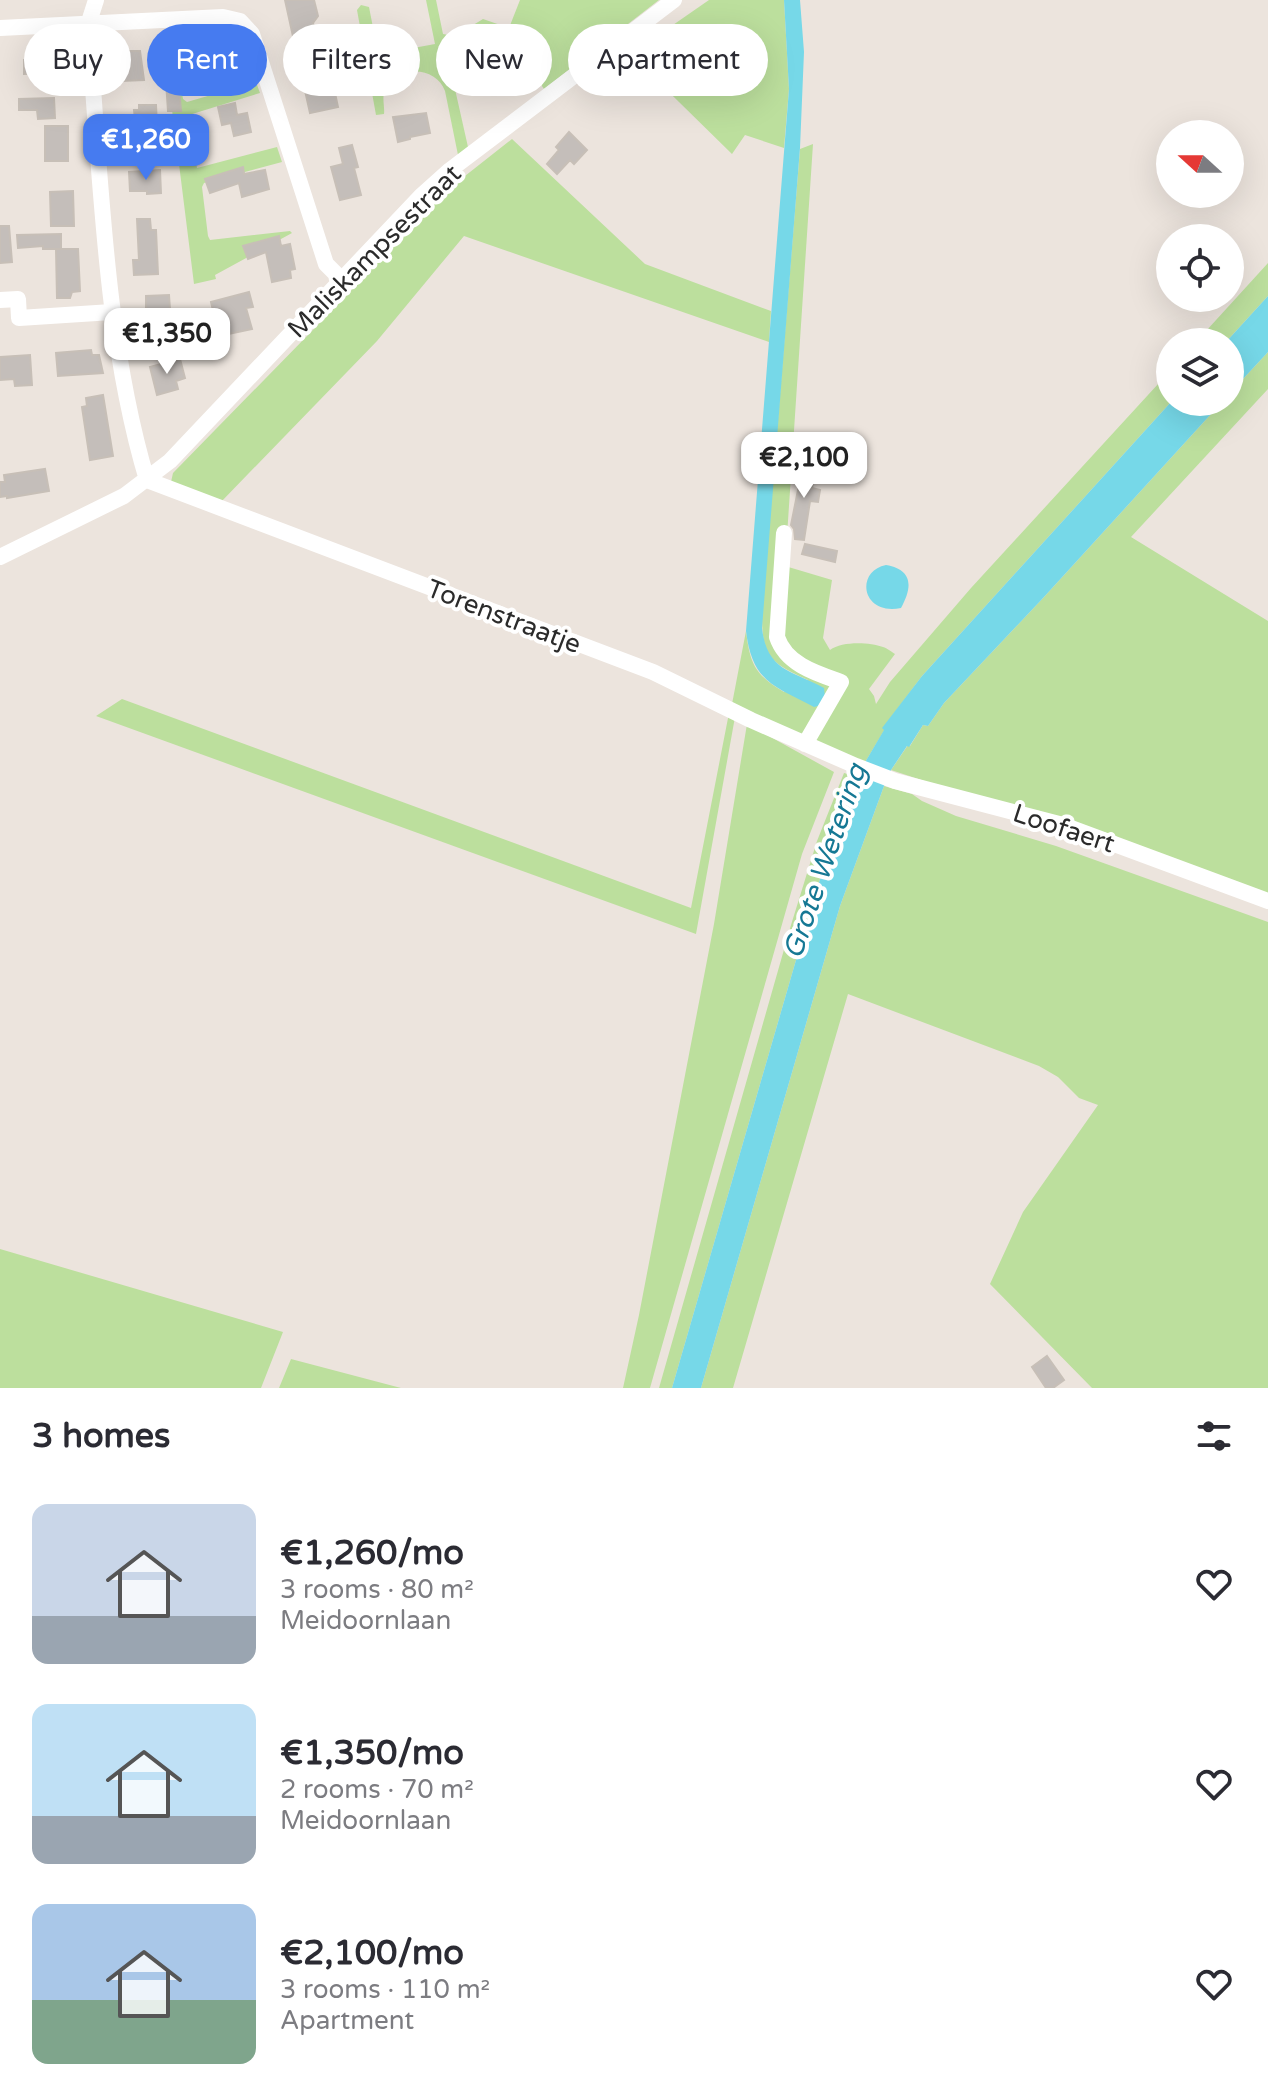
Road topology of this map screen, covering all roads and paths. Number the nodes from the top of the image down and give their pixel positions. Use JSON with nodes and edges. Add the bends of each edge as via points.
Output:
{"nodes":[{"id":1,"x":96,"y":0,"type":"edge"},
{"id":2,"x":674,"y":0,"type":"edge"},
{"id":3,"x":88,"y":24,"type":"edge"},
{"id":4,"x":105,"y":24,"type":"edge"},
{"id":5,"x":24,"y":27,"type":"edge"},
{"id":6,"x":0,"y":28,"type":"edge"},
{"id":7,"x":94,"y":96,"type":"edge"},
{"id":8,"x":343,"y":281,"type":"junction"},
{"id":9,"x":0,"y":300,"type":"edge"},
{"id":10,"x":112,"y":312,"type":"junction"},
{"id":11,"x":147,"y":480,"type":"junction"},
{"id":12,"x":784,"y":533,"type":"dead end"},
{"id":13,"x":0,"y":557,"type":"edge"},
{"id":14,"x":805,"y":744,"type":"junction"},
{"id":15,"x":856,"y":766,"type":"joint"},
{"id":16,"x":1268,"y":901,"type":"edge"}],
"edges":[{"from":1,"to":3,"type":"street"},
{"from":2,"to":8,"type":"street","name":"Maliskampsestraat","via":[[450,170]]},
{"from":4,"to":8,"type":"street","via":[[223,17],[240,21],[252,34],[326,264]]},
{"from":5,"to":6,"type":"street"},
{"from":7,"to":10,"type":"street"},
{"from":8,"to":11,"type":"street","name":"Maliskampsestraat"},
{"from":9,"to":10,"type":"street","via":[[18,291],[19,318]]},
{"from":10,"to":11,"type":"street"},
{"from":11,"to":13,"type":"street","name":"Maliskampsestraat"},
{"from":11,"to":14,"type":"street","name":"Torenstraatje","via":[[653,672]]},
{"from":12,"to":14,"type":"street","via":[[780,648],[789,659],[841,682]]},
{"from":14,"to":15,"type":"street","name":"Torenstraatje"},
{"from":15,"to":16,"type":"street","name":"Loofaert","via":[[1063,825]]}]}
